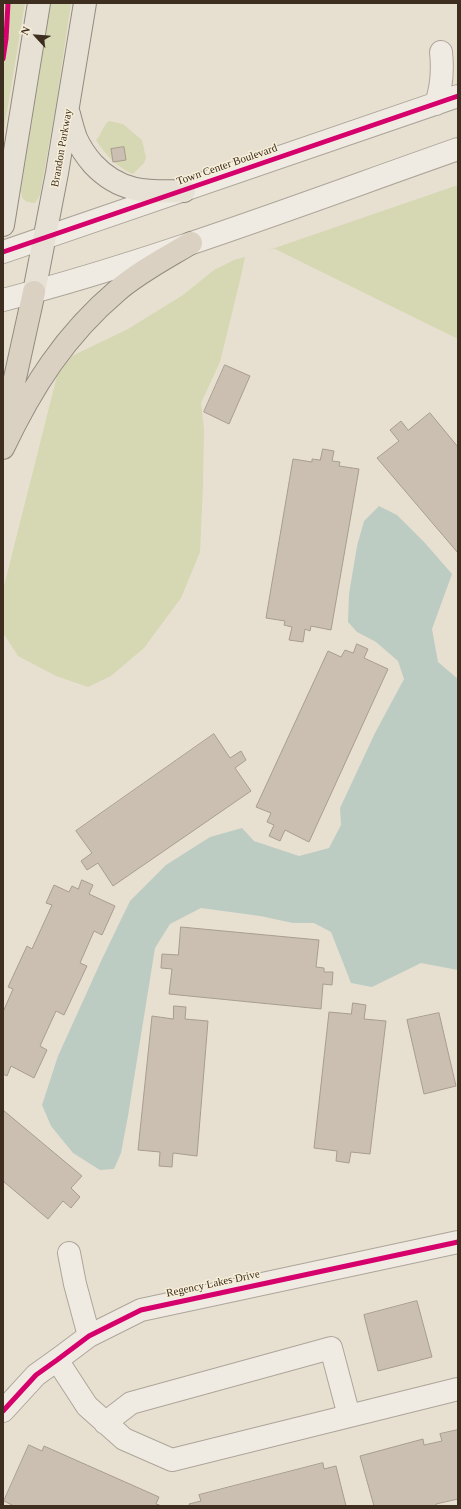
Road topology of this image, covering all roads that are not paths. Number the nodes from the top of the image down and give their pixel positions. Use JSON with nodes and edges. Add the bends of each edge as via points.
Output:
{"nodes":[{"id":1,"x":39,"y":3,"type":"edge"},
{"id":2,"x":84,"y":3,"type":"edge"},
{"id":3,"x":458,"y":76,"type":"edge"},
{"id":4,"x":458,"y":96,"type":"edge"},
{"id":5,"x":436,"y":104,"type":"junction"},
{"id":6,"x":68,"y":111,"type":"junction"},
{"id":7,"x":458,"y":149,"type":"edge"},
{"id":8,"x":184,"y":191,"type":"junction"},
{"id":9,"x":3,"y":225,"type":"edge"},
{"id":10,"x":45,"y":238,"type":"junction"},
{"id":11,"x":191,"y":243,"type":"junction"},
{"id":12,"x":3,"y":252,"type":"edge"},
{"id":13,"x":34,"y":292,"type":"junction"},
{"id":14,"x":3,"y":300,"type":"edge"},
{"id":15,"x":3,"y":431,"type":"edge"},
{"id":16,"x":3,"y":448,"type":"edge"},
{"id":17,"x":458,"y":1242,"type":"edge"},
{"id":18,"x":69,"y":1253,"type":"dead end"},
{"id":19,"x":89,"y":1336,"type":"junction"},
{"id":20,"x":56,"y":1360,"type":"junction"},
{"id":21,"x":458,"y":1389,"type":"edge"},
{"id":22,"x":3,"y":1411,"type":"edge"},
{"id":23,"x":349,"y":1416,"type":"junction"},
{"id":24,"x":105,"y":1423,"type":"junction"}],
"edges":[{"from":1,"to":9,"type":"main road"},
{"from":2,"to":6,"type":"main road","name":"Brandon Parkway"},
{"from":3,"to":5,"type":"street","via":[[441,52],[443,72]]},
{"from":4,"to":5,"type":"street","name":"Town Center Boulevard"},
{"from":5,"to":8,"type":"street","name":"Town Center Boulevard"},
{"from":6,"to":8,"type":"main road","via":[[76,138],[86,155],[114,182],[133,189],[155,192]]},
{"from":6,"to":10,"type":"main road","name":"Brandon Parkway"},
{"from":7,"to":11,"type":"street"},
{"from":8,"to":10,"type":"street","name":"Town Center Boulevard"},
{"from":10,"to":12,"type":"street","name":"Town Center Boulevard"},
{"from":10,"to":13,"type":"main road","name":"Brandon Parkway"},
{"from":11,"to":13,"type":"street"},
{"from":11,"to":16,"type":"highway","via":[[117,290],[76,331],[43,374]]},
{"from":13,"to":14,"type":"street"},
{"from":13,"to":15,"type":"highway"},
{"from":17,"to":19,"type":"street","name":"Regency Lakes Drive","via":[[140,1310]]},
{"from":18,"to":19,"type":"street"},
{"from":19,"to":20,"type":"street","name":"Regency Lakes Drive"},
{"from":20,"to":22,"type":"street","name":"Regency Lakes Drive","via":[[36,1375]]},
{"from":20,"to":24,"type":"street","via":[[86,1406]]},
{"from":21,"to":23,"type":"street"},
{"from":23,"to":24,"type":"street","via":[[172,1460],[124,1440]]},
{"from":23,"to":24,"type":"street","via":[[331,1348],[131,1404]]}]}
